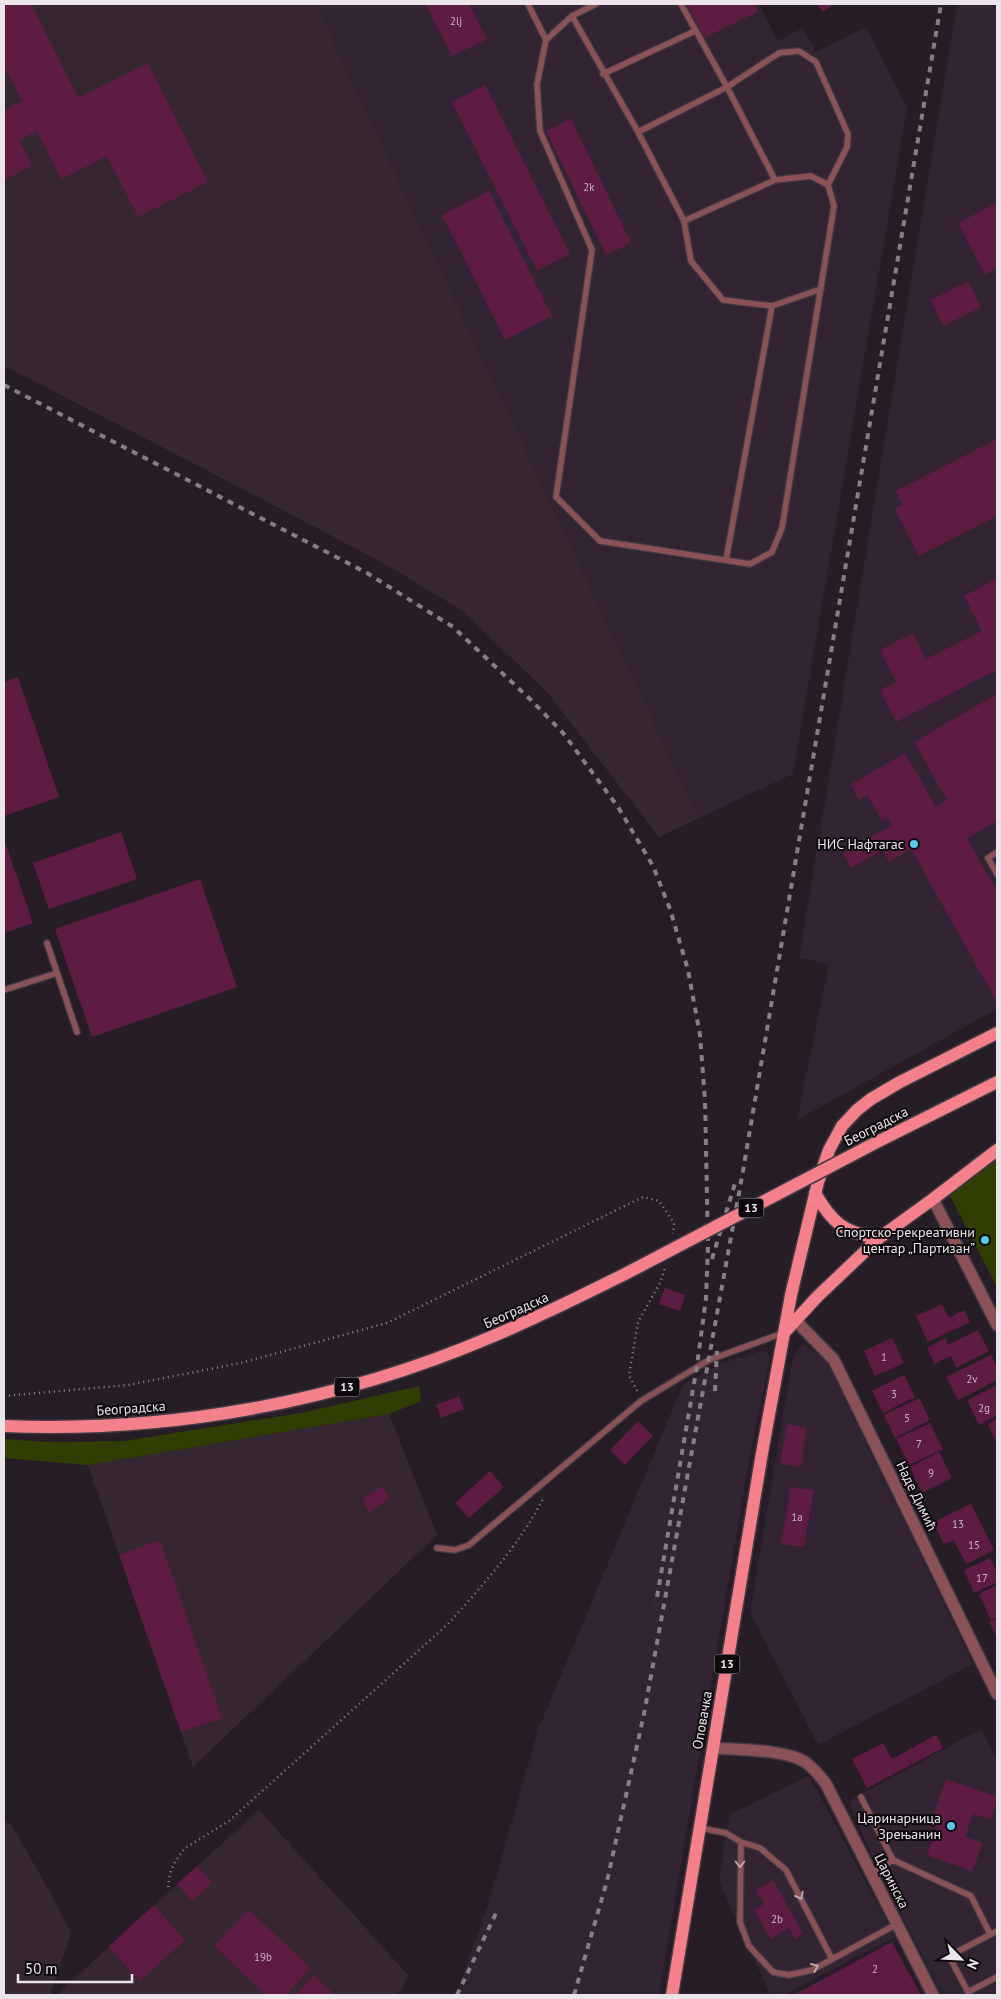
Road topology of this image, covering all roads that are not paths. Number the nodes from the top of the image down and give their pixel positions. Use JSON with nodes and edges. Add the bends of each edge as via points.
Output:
{"nodes":[{"id":1,"x":528,"y":4,"type":"edge"},
{"id":2,"x":596,"y":4,"type":"edge"},
{"id":3,"x":681,"y":4,"type":"edge"},
{"id":4,"x":572,"y":16,"type":"junction"},
{"id":5,"x":696,"y":31,"type":"junction"},
{"id":6,"x":546,"y":40,"type":"junction"},
{"id":7,"x":603,"y":74,"type":"junction"},
{"id":8,"x":727,"y":87,"type":"junction"},
{"id":9,"x":638,"y":132,"type":"junction"},
{"id":10,"x":775,"y":180,"type":"junction"},
{"id":11,"x":828,"y":185,"type":"junction"},
{"id":12,"x":684,"y":221,"type":"junction"},
{"id":13,"x":821,"y":289,"type":"junction"},
{"id":14,"x":772,"y":306,"type":"junction"},
{"id":15,"x":726,"y":560,"type":"junction"},
{"id":16,"x":997,"y":852,"type":"edge"},
{"id":17,"x":997,"y":874,"type":"edge"},
{"id":18,"x":47,"y":943,"type":"dead end"},
{"id":19,"x":57,"y":973,"type":"junction"},
{"id":20,"x":4,"y":990,"type":"edge"},
{"id":21,"x":77,"y":1032,"type":"dead end"},
{"id":22,"x":997,"y":1033,"type":"edge"},
{"id":23,"x":997,"y":1082,"type":"edge"},
{"id":24,"x":997,"y":1150,"type":"edge"},
{"id":25,"x":815,"y":1193,"type":"junction"},
{"id":26,"x":933,"y":1199,"type":"junction"},
{"id":27,"x":878,"y":1238,"type":"junction"},
{"id":28,"x":796,"y":1320,"type":"junction"},
{"id":29,"x":997,"y":1324,"type":"edge"},
{"id":30,"x":784,"y":1333,"type":"junction"},
{"id":31,"x":4,"y":1426,"type":"edge"},
{"id":32,"x":437,"y":1548,"type":"dead end"},
{"id":33,"x":997,"y":1694,"type":"edge"},
{"id":34,"x":713,"y":1748,"type":"junction"},
{"id":35,"x":861,"y":1797,"type":"dead end"},
{"id":36,"x":700,"y":1828,"type":"junction"},
{"id":37,"x":740,"y":1842,"type":"junction"},
{"id":38,"x":893,"y":1860,"type":"junction"},
{"id":39,"x":871,"y":1872,"type":"junction"},
{"id":40,"x":897,"y":1924,"type":"junction"},
{"id":41,"x":997,"y":1931,"type":"edge"},
{"id":42,"x":990,"y":1934,"type":"junction"},
{"id":43,"x":832,"y":1959,"type":"junction"},
{"id":44,"x":997,"y":1977,"type":"edge"},
{"id":45,"x":672,"y":1995,"type":"edge"},
{"id":46,"x":934,"y":1995,"type":"edge"}],
"edges":[{"from":1,"to":6,"type":"lane"},
{"from":2,"to":4,"type":"lane"},
{"from":3,"to":5,"type":"lane"},
{"from":4,"to":6,"type":"lane"},
{"from":4,"to":7,"type":"lane"},
{"from":5,"to":7,"type":"lane"},
{"from":5,"to":8,"type":"lane"},
{"from":6,"to":15,"type":"lane","via":[[536,84],[540,131],[592,250],[556,497],[600,542]]},
{"from":7,"to":9,"type":"lane"},
{"from":8,"to":9,"type":"lane"},
{"from":8,"to":10,"type":"lane"},
{"from":8,"to":11,"type":"lane","via":[[779,53],[799,51],[816,62],[848,134],[847,147]]},
{"from":9,"to":12,"type":"lane"},
{"from":10,"to":11,"type":"lane","via":[[812,176]]},
{"from":10,"to":12,"type":"lane"},
{"from":11,"to":13,"type":"lane","via":[[834,206]]},
{"from":12,"to":14,"type":"lane","via":[[691,261],[723,300]]},
{"from":13,"to":14,"type":"lane"},
{"from":13,"to":15,"type":"lane","via":[[782,528],[772,552],[750,564]]},
{"from":14,"to":15,"type":"lane"},
{"from":16,"to":17,"type":"lane","via":[[988,858]]},
{"from":18,"to":19,"type":"lane"},
{"from":19,"to":20,"type":"lane"},
{"from":19,"to":21,"type":"lane"},
{"from":22,"to":25,"type":"main road","number":"13","via":[[900,1082],[857,1110],[842,1126],[829,1150]]},
{"from":23,"to":31,"type":"main road","name":"Београдска","number":"13","bridge":true,"via":[[625,1274],[490,1338],[408,1368],[326,1392],[246,1410],[162,1421],[76,1427]]},
{"from":24,"to":26,"type":"main road"},
{"from":25,"to":27,"type":"main road","via":[[836,1223],[860,1236]]},
{"from":25,"to":30,"type":"main road","number":"13"},
{"from":26,"to":27,"type":"main road"},
{"from":26,"to":29,"type":"street"},
{"from":27,"to":28,"type":"main road"},
{"from":28,"to":30,"type":"main road"},
{"from":28,"to":33,"type":"street","name":"Наде Димић","via":[[834,1360]]},
{"from":30,"to":32,"type":"lane","via":[[709,1360],[641,1401],[469,1545],[455,1550]]},
{"from":30,"to":34,"type":"main road","name":"Оповачка","number":"13"},
{"from":34,"to":36,"type":"main road","name":"Оповачка","number":"13"},
{"from":34,"to":39,"type":"street","name":"Царинска","via":[[778,1753],[804,1761],[818,1772],[826,1784]]},
{"from":35,"to":38,"type":"lane"},
{"from":36,"to":37,"type":"lane","via":[[726,1833]]},
{"from":36,"to":45,"type":"main road","name":"Оповачка","number":"13"},
{"from":37,"to":43,"type":"lane","one_way":true,"via":[[760,1848],[786,1870]]},
{"from":37,"to":43,"type":"lane","one_way":true,"via":[[740,1922],[749,1946],[773,1972],[788,1975],[812,1970]]},
{"from":38,"to":39,"type":"lane"},
{"from":38,"to":42,"type":"lane","via":[[971,1896]]},
{"from":39,"to":40,"type":"street","name":"Царинска"},
{"from":40,"to":43,"type":"lane"},
{"from":40,"to":46,"type":"street","name":"Царинска"},
{"from":41,"to":42,"type":"lane"},
{"from":42,"to":44,"type":"lane","via":[[949,1956],[968,1992]]}]}
